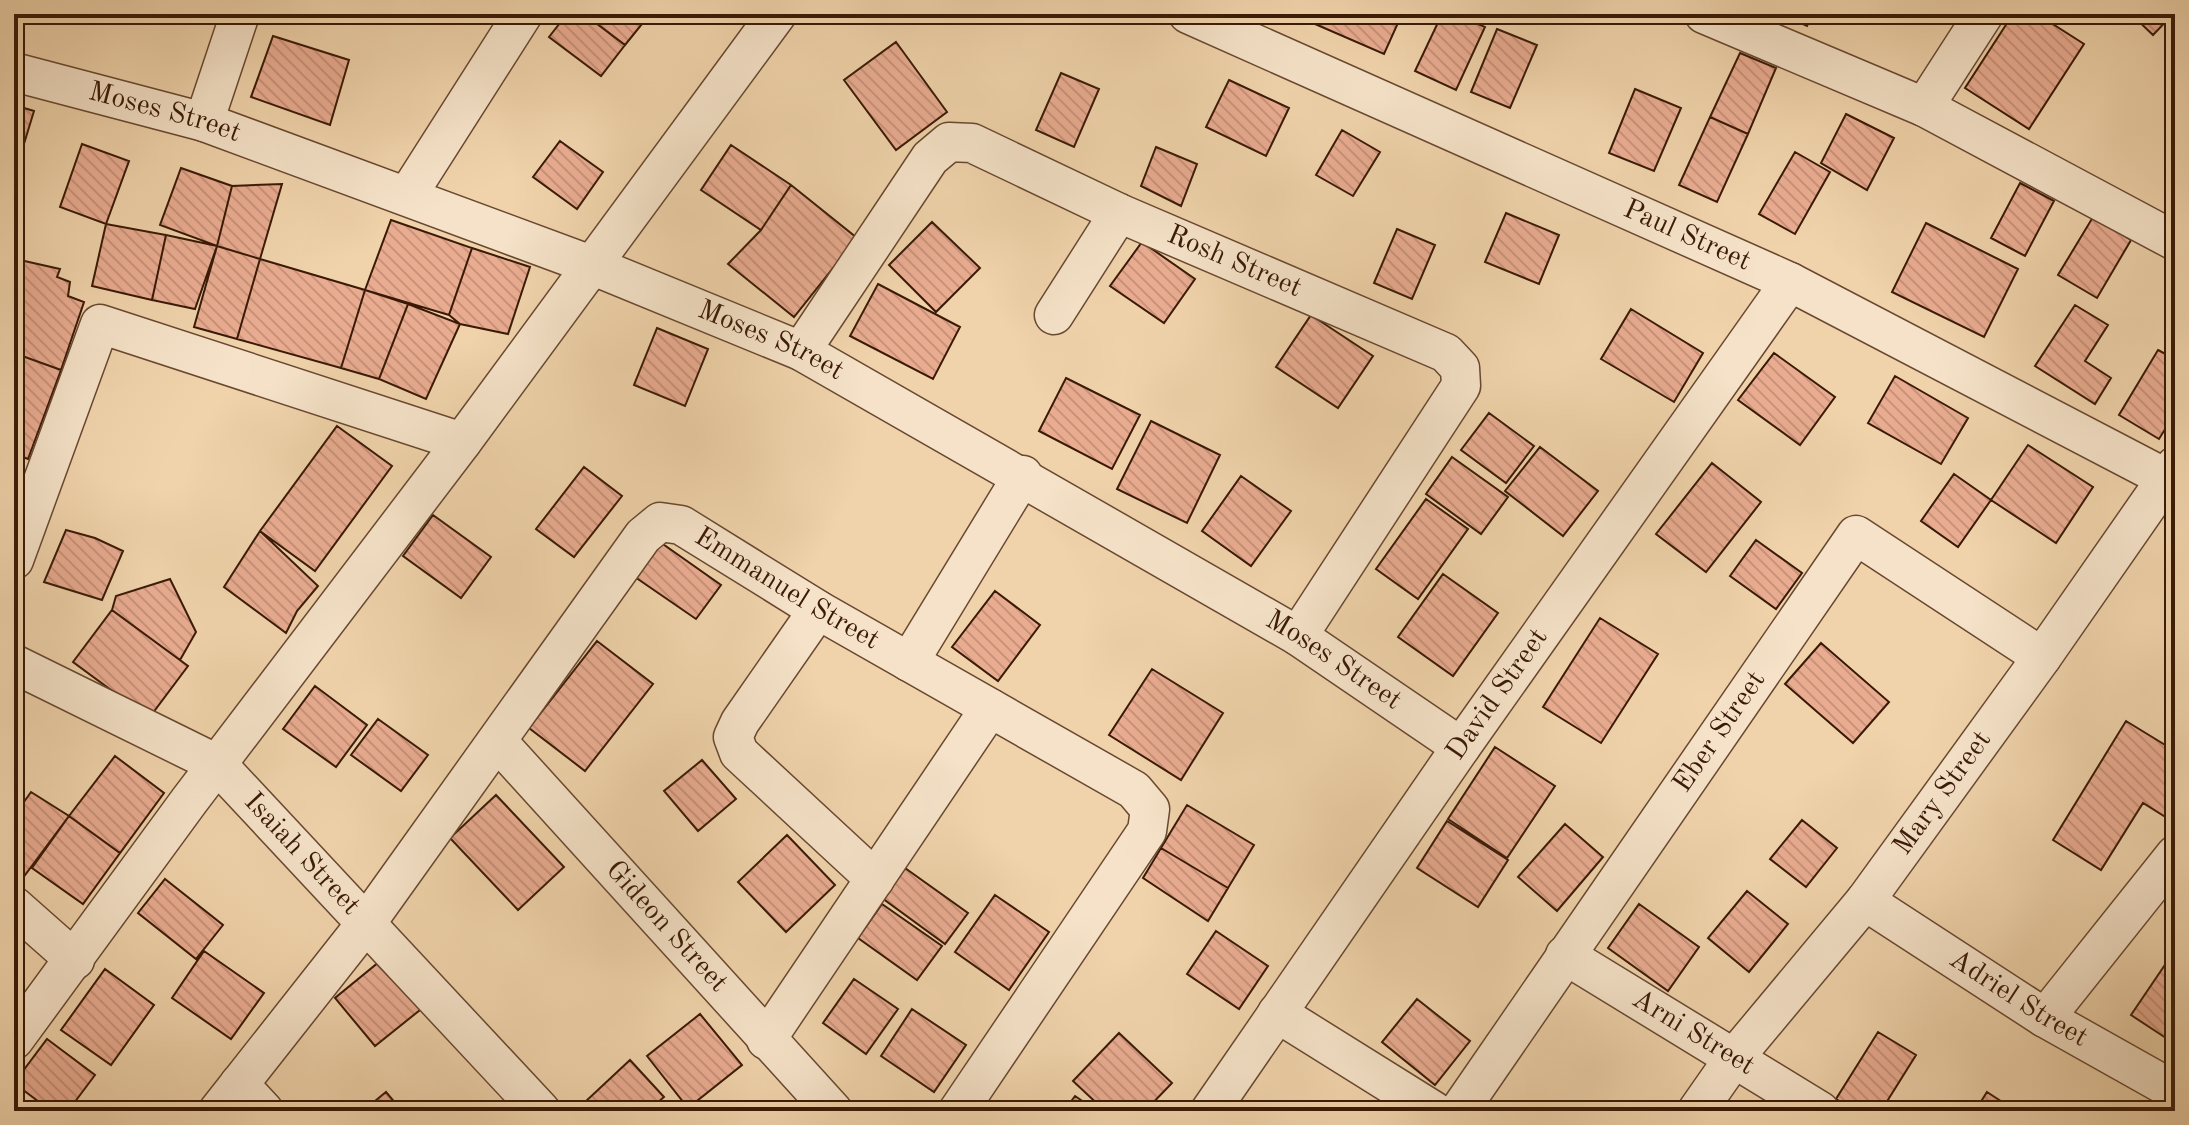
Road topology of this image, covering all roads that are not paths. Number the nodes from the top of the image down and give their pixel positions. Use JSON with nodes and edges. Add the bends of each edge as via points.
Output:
{"nodes":[{"id":1,"x":240,"y":14,"type":"edge"},
{"id":2,"x":777,"y":14,"type":"edge"},
{"id":3,"x":1188,"y":14,"type":"edge"},
{"id":4,"x":1704,"y":14,"type":"edge"},
{"id":5,"x":1984,"y":14,"type":"edge"},
{"id":6,"x":515,"y":16,"type":"edge"},
{"id":7,"x":14,"y":72,"type":"edge"},
{"id":8,"x":1924,"y":107,"type":"junction"},
{"id":9,"x":204,"y":122,"type":"junction"},
{"id":10,"x":407,"y":196,"type":"junction"},
{"id":11,"x":1119,"y":213,"type":"junction"},
{"id":12,"x":2175,"y":241,"type":"edge"},
{"id":13,"x":591,"y":265,"type":"junction"},
{"id":14,"x":1790,"y":282,"type":"junction"},
{"id":15,"x":1054,"y":315,"type":"dead end"},
{"id":16,"x":801,"y":351,"type":"junction"},
{"id":17,"x":462,"y":442,"type":"junction"},
{"id":18,"x":1023,"y":475,"type":"junction"},
{"id":19,"x":2172,"y":476,"type":"edge"},
{"id":20,"x":14,"y":560,"type":"edge"},
{"id":21,"x":818,"y":610,"type":"junction"},
{"id":22,"x":1298,"y":636,"type":"junction"},
{"id":23,"x":2042,"y":657,"type":"junction"},
{"id":24,"x":909,"y":662,"type":"junction"},
{"id":25,"x":14,"y":664,"type":"edge"},
{"id":26,"x":990,"y":708,"type":"junction"},
{"id":27,"x":498,"y":742,"type":"junction"},
{"id":28,"x":1461,"y":747,"type":"junction"},
{"id":29,"x":217,"y":764,"type":"junction"},
{"id":30,"x":2175,"y":855,"type":"edge"},
{"id":31,"x":875,"y":879,"type":"junction"},
{"id":32,"x":1865,"y":901,"type":"junction"},
{"id":33,"x":14,"y":906,"type":"edge"},
{"id":34,"x":367,"y":922,"type":"junction"},
{"id":35,"x":1565,"y":955,"type":"junction"},
{"id":36,"x":75,"y":960,"type":"junction"},
{"id":37,"x":1277,"y":1013,"type":"junction"},
{"id":38,"x":2045,"y":1018,"type":"junction"},
{"id":39,"x":14,"y":1040,"type":"edge"},
{"id":40,"x":766,"y":1040,"type":"junction"},
{"id":41,"x":1734,"y":1058,"type":"junction"},
{"id":42,"x":2175,"y":1091,"type":"edge"},
{"id":43,"x":240,"y":1102,"type":"edge"},
{"id":44,"x":541,"y":1111,"type":"edge"},
{"id":45,"x":833,"y":1111,"type":"edge"},
{"id":46,"x":958,"y":1111,"type":"edge"},
{"id":47,"x":1210,"y":1111,"type":"edge"},
{"id":48,"x":1434,"y":1111,"type":"edge"},
{"id":49,"x":1459,"y":1111,"type":"edge"},
{"id":50,"x":1697,"y":1111,"type":"edge"},
{"id":51,"x":1820,"y":1111,"type":"edge"}],
"edges":[{"from":1,"to":9,"type":"street"},
{"from":2,"to":13,"type":"street"},
{"from":3,"to":14,"type":"street","name":"Paul Street"},
{"from":4,"to":8,"type":"street"},
{"from":5,"to":8,"type":"street"},
{"from":6,"to":10,"type":"street"},
{"from":7,"to":9,"type":"street","name":"Moses Street"},
{"from":8,"to":12,"type":"street"},
{"from":9,"to":10,"type":"street","name":"Moses Street"},
{"from":10,"to":13,"type":"street","name":"Moses Street"},
{"from":11,"to":15,"type":"street"},
{"from":11,"to":16,"type":"street","name":"Rosh Street","via":[[972,143],[949,142],[930,158]]},
{"from":11,"to":22,"type":"street","name":"Rosh Street","via":[[1446,353],[1460,368],[1461,386]]},
{"from":13,"to":16,"type":"street","name":"Moses Street"},
{"from":13,"to":17,"type":"street"},
{"from":14,"to":19,"type":"street","name":"Paul Street"},
{"from":14,"to":28,"type":"street","name":"David Street"},
{"from":16,"to":18,"type":"street","name":"Moses Street"},
{"from":17,"to":20,"type":"street","via":[[100,324]]},
{"from":17,"to":29,"type":"street"},
{"from":18,"to":22,"type":"street","name":"Moses Street"},
{"from":18,"to":24,"type":"street"},
{"from":19,"to":23,"type":"street","name":"Mary Street"},
{"from":21,"to":24,"type":"street","name":"Emmanuel Street"},
{"from":21,"to":27,"type":"street","name":"Emmanuel Street","via":[[681,525],[660,522],[643,536]]},
{"from":21,"to":31,"type":"street","via":[[733,737],[739,753]]},
{"from":22,"to":28,"type":"street","name":"Moses Street"},
{"from":23,"to":32,"type":"street","name":"Mary Street"},
{"from":23,"to":35,"type":"street","name":"Eber Street","via":[[1856,535]]},
{"from":24,"to":26,"type":"street","name":"Emmanuel Street"},
{"from":25,"to":29,"type":"street","name":"Isaiah Street"},
{"from":26,"to":31,"type":"street"},
{"from":26,"to":46,"type":"street","name":"Emmanuel Street","via":[[1134,790],[1150,809],[1147,831]]},
{"from":27,"to":34,"type":"street","name":"Emmanuel Street"},
{"from":27,"to":40,"type":"street","name":"Gideon Street"},
{"from":28,"to":37,"type":"street","name":"David Street"},
{"from":29,"to":34,"type":"street","name":"Isaiah Street"},
{"from":29,"to":36,"type":"street"},
{"from":30,"to":38,"type":"street"},
{"from":31,"to":40,"type":"street"},
{"from":32,"to":38,"type":"street","name":"Adriel Street"},
{"from":32,"to":41,"type":"street","name":"Mary Street"},
{"from":33,"to":36,"type":"street"},
{"from":34,"to":43,"type":"street","name":"Emmanuel Street"},
{"from":34,"to":44,"type":"street","name":"Isaiah Street"},
{"from":35,"to":41,"type":"street","name":"Arni Street"},
{"from":35,"to":49,"type":"street","name":"Eber Street"},
{"from":36,"to":39,"type":"street"},
{"from":37,"to":47,"type":"street","name":"David Street"},
{"from":37,"to":48,"type":"street"},
{"from":38,"to":42,"type":"street","name":"Adriel Street"},
{"from":40,"to":45,"type":"street","name":"Gideon Street"},
{"from":41,"to":50,"type":"street","name":"Mary Street"},
{"from":41,"to":51,"type":"street","name":"Arni Street"}]}
